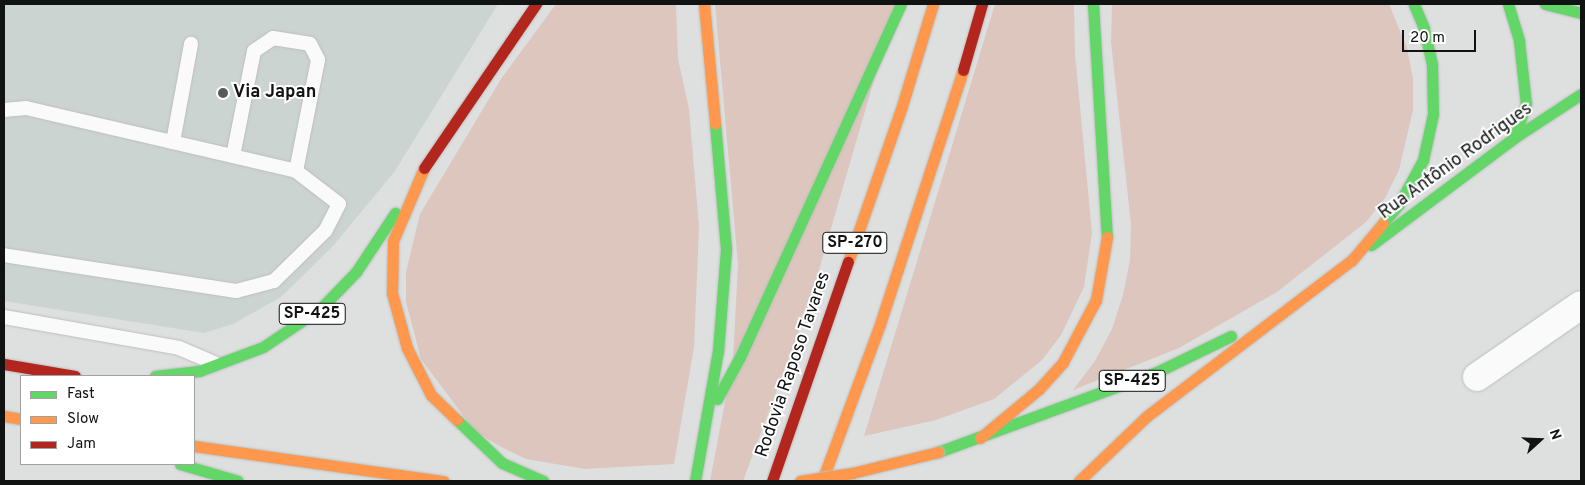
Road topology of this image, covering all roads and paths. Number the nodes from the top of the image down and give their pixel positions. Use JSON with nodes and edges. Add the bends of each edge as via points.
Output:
{"nodes":[{"id":1,"x":524,"y":4,"type":"edge"},
{"id":2,"x":536,"y":4,"type":"edge"},
{"id":3,"x":704,"y":4,"type":"edge"},
{"id":4,"x":901,"y":4,"type":"edge"},
{"id":5,"x":933,"y":4,"type":"edge"},
{"id":6,"x":982,"y":4,"type":"edge"},
{"id":7,"x":1092,"y":4,"type":"edge"},
{"id":8,"x":1414,"y":4,"type":"edge"},
{"id":9,"x":1508,"y":4,"type":"edge"},
{"id":10,"x":1545,"y":4,"type":"edge"},
{"id":11,"x":1581,"y":12,"type":"edge"},
{"id":12,"x":191,"y":44,"type":"dead end"},
{"id":13,"x":488,"y":72,"type":"junction"},
{"id":14,"x":1581,"y":94,"type":"edge"},
{"id":15,"x":4,"y":110,"type":"edge"},
{"id":16,"x":1514,"y":138,"type":"junction"},
{"id":17,"x":173,"y":142,"type":"junction"},
{"id":18,"x":233,"y":156,"type":"junction"},
{"id":19,"x":296,"y":170,"type":"junction"},
{"id":20,"x":418,"y":178,"type":"junction"},
{"id":21,"x":4,"y":255,"type":"edge"},
{"id":22,"x":1352,"y":260,"type":"junction"},
{"id":23,"x":1581,"y":305,"type":"edge"},
{"id":24,"x":1280,"y":313,"type":"junction"},
{"id":25,"x":4,"y":317,"type":"edge"},
{"id":26,"x":4,"y":364,"type":"edge"},
{"id":27,"x":218,"y":364,"type":"junction"},
{"id":28,"x":69,"y":375,"type":"edge"},
{"id":29,"x":164,"y":375,"type":"edge"},
{"id":30,"x":1477,"y":377,"type":"dead end"},
{"id":31,"x":4,"y":416,"type":"edge"},
{"id":32,"x":20,"y":419,"type":"edge"},
{"id":33,"x":706,"y":422,"type":"junction"},
{"id":34,"x":980,"y":438,"type":"junction"},
{"id":35,"x":195,"y":446,"type":"edge"},
{"id":36,"x":183,"y":465,"type":"edge"},
{"id":37,"x":238,"y":481,"type":"edge"},
{"id":38,"x":444,"y":481,"type":"edge"},
{"id":39,"x":543,"y":481,"type":"edge"},
{"id":40,"x":695,"y":481,"type":"edge"},
{"id":41,"x":772,"y":481,"type":"edge"},
{"id":42,"x":800,"y":481,"type":"edge"},
{"id":43,"x":822,"y":481,"type":"edge"},
{"id":44,"x":1079,"y":481,"type":"edge"}],
"edges":[{"from":1,"to":13,"type":"main road"},
{"from":2,"to":13,"type":"main road","number":"SP-425"},
{"from":3,"to":33,"type":"main road","via":[[726,249],[718,351]]},
{"from":4,"to":33,"type":"main road","via":[[740,357]]},
{"from":5,"to":41,"type":"main road","name":"Rodovia Raposo Tavares","number":"SP-270","via":[[896,124]]},
{"from":6,"to":43,"type":"main road","number":"SP-270","via":[[949,118]]},
{"from":7,"to":34,"type":"main road","via":[[1107,244],[1096,300],[1063,362],[1039,390]]},
{"from":8,"to":22,"type":"main road","number":"SP-425","via":[[1424,28],[1432,64],[1433,114],[1423,160],[1399,204]]},
{"from":9,"to":16,"type":"main road","via":[[1519,41],[1526,104]]},
{"from":10,"to":11,"type":"main road"},
{"from":12,"to":17,"type":"lane"},
{"from":13,"to":20,"type":"main road","number":"SP-425"},
{"from":14,"to":16,"type":"main road","name":"Rua Antônio Rodrigues"},
{"from":15,"to":17,"type":"lane","via":[[26,108]]},
{"from":16,"to":22,"type":"main road","name":"Rua Antônio Rodrigues"},
{"from":17,"to":18,"type":"lane"},
{"from":18,"to":19,"type":"lane"},
{"from":18,"to":19,"type":"lane","via":[[254,51],[273,38],[310,44],[318,60]]},
{"from":19,"to":21,"type":"lane","via":[[339,204],[319,237],[274,281],[236,292]]},
{"from":20,"to":27,"type":"main road","number":"SP-425","via":[[356,272],[321,308],[264,347]]},
{"from":20,"to":39,"type":"main road","via":[[393,241],[392,293],[407,348],[431,395],[465,431],[502,463]]},
{"from":22,"to":24,"type":"main road","number":"SP-425"},
{"from":23,"to":30,"type":"street"},
{"from":24,"to":34,"type":"main road","number":"SP-425","via":[[1159,370]]},
{"from":24,"to":44,"type":"main road","via":[[1147,416]]},
{"from":25,"to":27,"type":"lane","via":[[179,348]]},
{"from":26,"to":28,"type":"main road"},
{"from":27,"to":29,"type":"main road","number":"SP-425","via":[[199,371]]},
{"from":31,"to":32,"type":"main road"},
{"from":33,"to":40,"type":"main road"},
{"from":34,"to":42,"type":"main road","number":"SP-425","bridge":true,"via":[[852,473]]},
{"from":35,"to":38,"type":"main road"},
{"from":36,"to":37,"type":"main road"}]}
